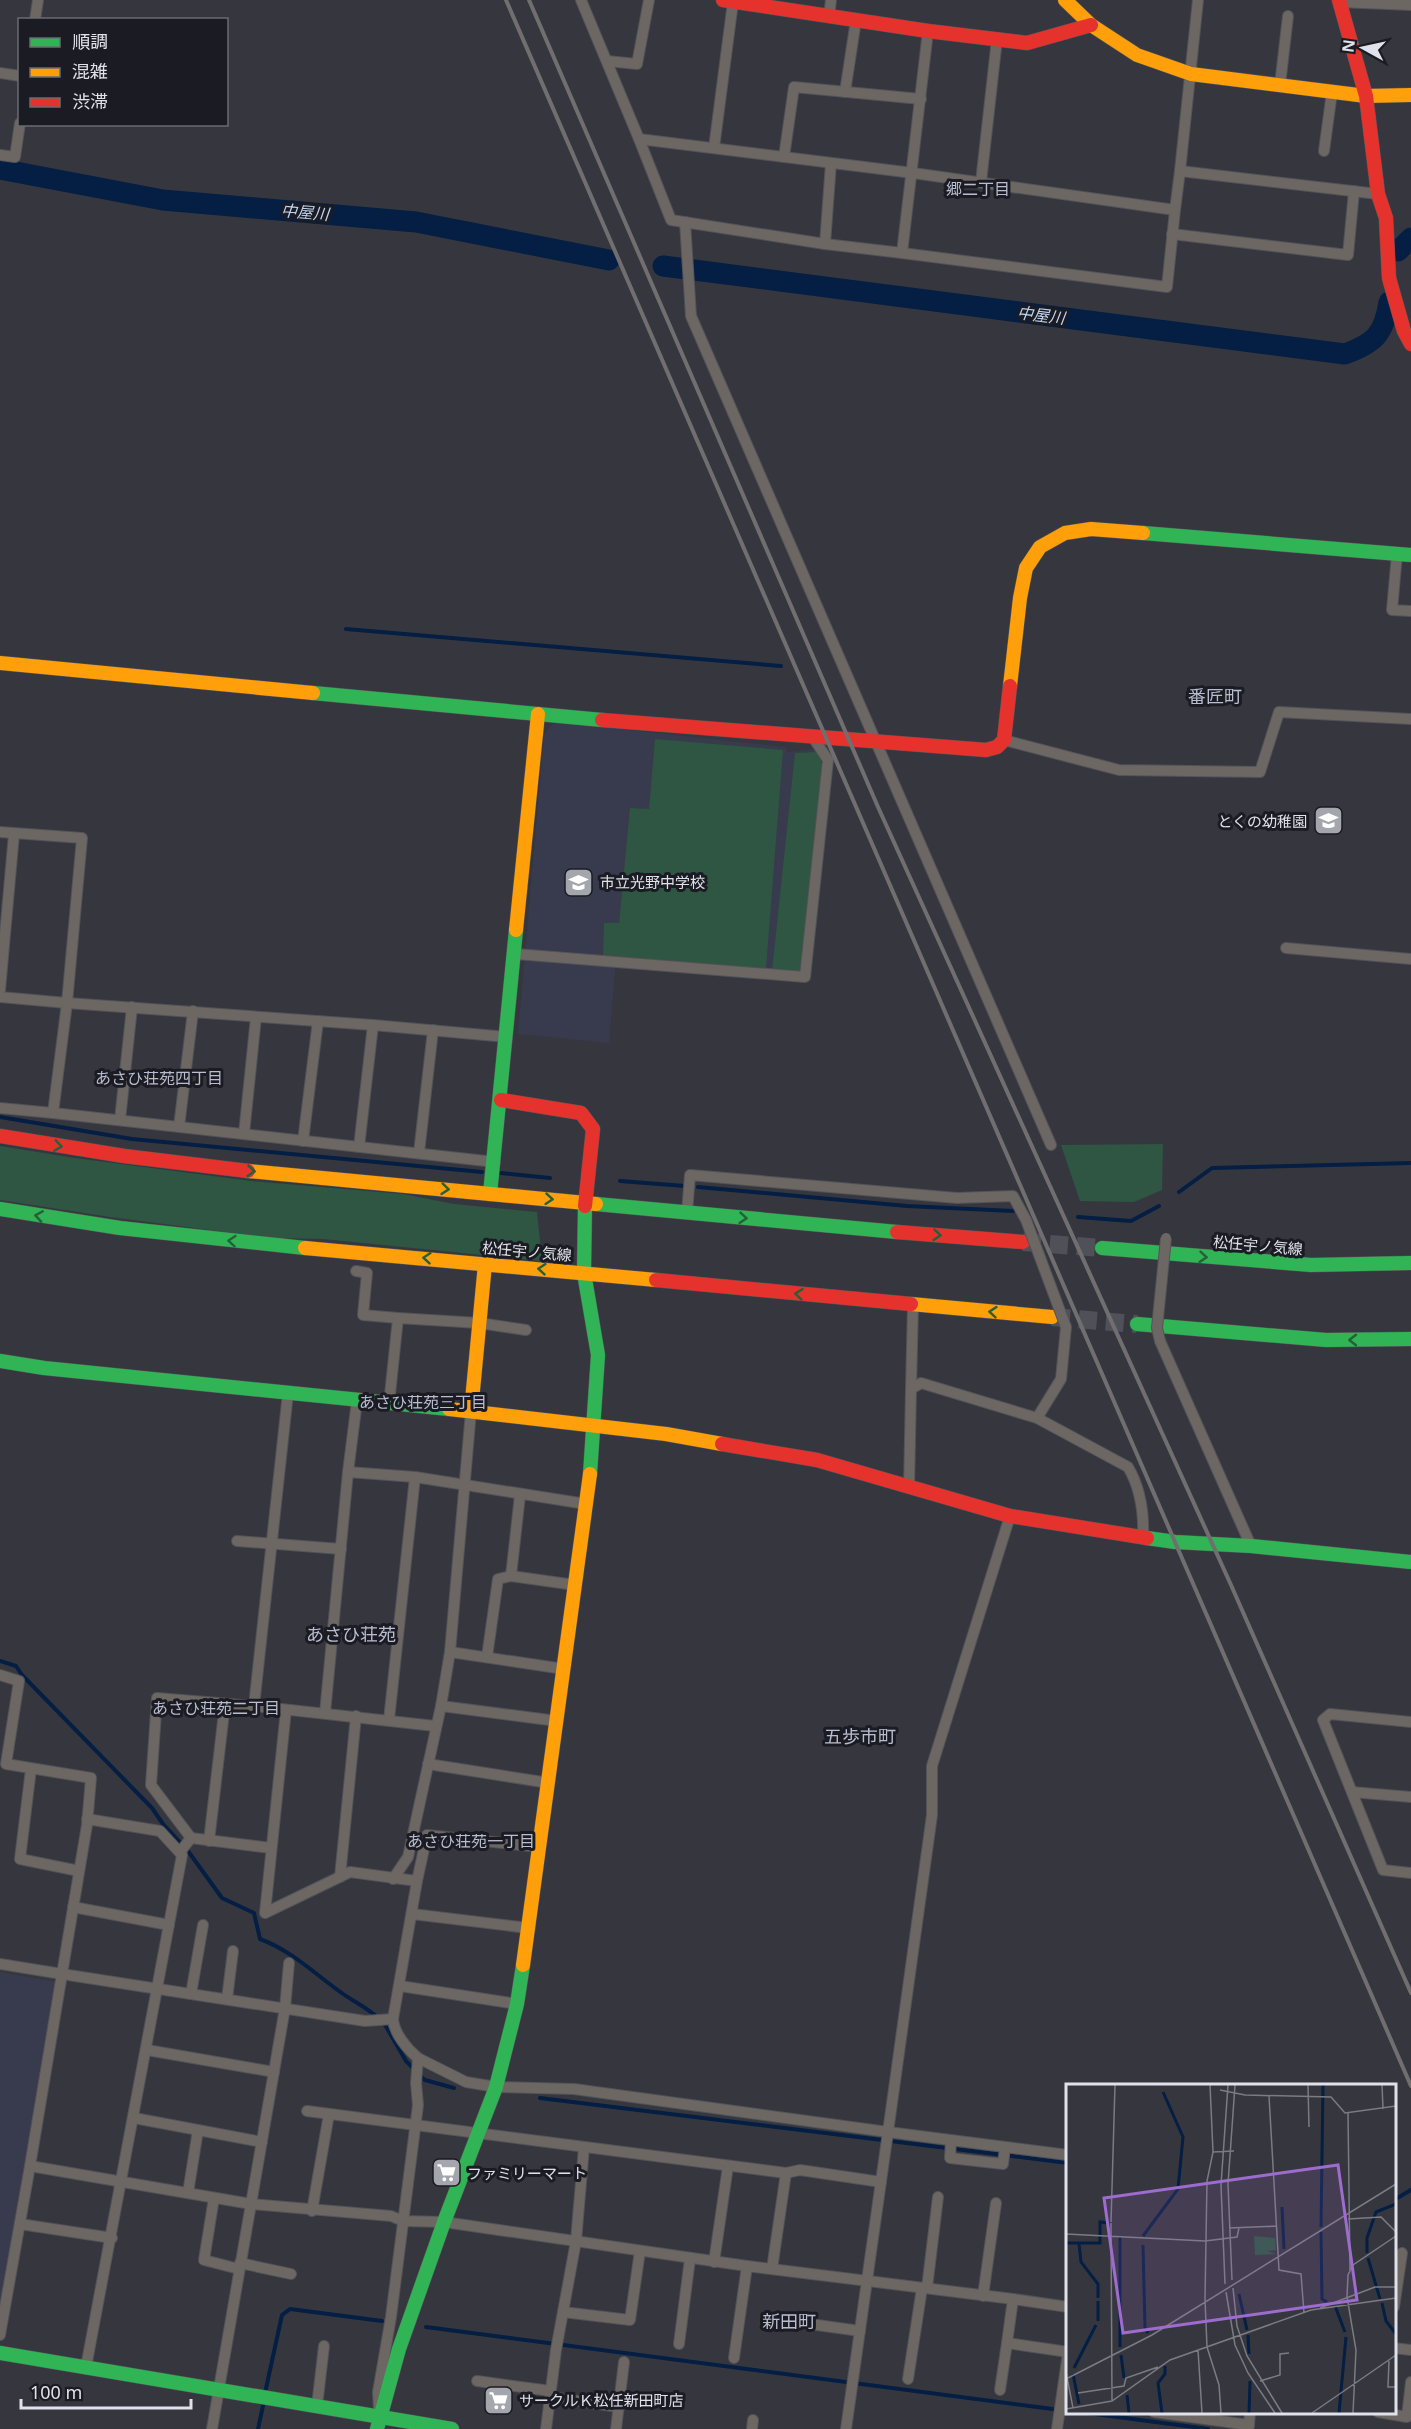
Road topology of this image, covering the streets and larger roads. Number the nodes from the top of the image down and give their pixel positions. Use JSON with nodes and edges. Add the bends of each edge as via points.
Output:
{"nodes":[{"id":1,"x":38,"y":0,"type":"edge"},
{"id":2,"x":581,"y":0,"type":"edge"},
{"id":3,"x":649,"y":0,"type":"edge"},
{"id":4,"x":831,"y":0,"type":"edge"},
{"id":5,"x":1065,"y":0,"type":"edge"},
{"id":6,"x":1198,"y":0,"type":"edge"},
{"id":7,"x":728,"y":1,"type":"edge"},
{"id":8,"x":1339,"y":1,"type":"edge"},
{"id":9,"x":1411,"y":5,"type":"edge"},
{"id":10,"x":829,"y":16,"type":"junction"},
{"id":11,"x":1288,"y":16,"type":"dead end"},
{"id":12,"x":35,"y":18,"type":"edge"},
{"id":13,"x":856,"y":20,"type":"junction"},
{"id":14,"x":1091,"y":25,"type":"junction"},
{"id":15,"x":928,"y":31,"type":"junction"},
{"id":16,"x":997,"y":39,"type":"junction"},
{"id":17,"x":607,"y":61,"type":"junction"},
{"id":18,"x":0,"y":74,"type":"edge"},
{"id":19,"x":1191,"y":74,"type":"junction"},
{"id":20,"x":18,"y":76,"type":"edge"},
{"id":21,"x":1280,"y":85,"type":"junction"},
{"id":22,"x":844,"y":92,"type":"junction"},
{"id":23,"x":1332,"y":92,"type":"junction"},
{"id":24,"x":1411,"y":95,"type":"edge"},
{"id":25,"x":1366,"y":96,"type":"junction"},
{"id":26,"x":921,"y":99,"type":"junction"},
{"id":27,"x":20,"y":126,"type":"edge"},
{"id":28,"x":639,"y":139,"type":"junction"},
{"id":29,"x":714,"y":148,"type":"junction"},
{"id":30,"x":1324,"y":151,"type":"dead end"},
{"id":31,"x":0,"y":155,"type":"edge"},
{"id":32,"x":784,"y":157,"type":"junction"},
{"id":33,"x":831,"y":163,"type":"junction"},
{"id":34,"x":1180,"y":171,"type":"junction"},
{"id":35,"x":913,"y":173,"type":"junction"},
{"id":36,"x":981,"y":182,"type":"junction"},
{"id":37,"x":1354,"y":191,"type":"junction"},
{"id":38,"x":1378,"y":194,"type":"junction"},
{"id":39,"x":1175,"y":210,"type":"junction"},
{"id":40,"x":685,"y":222,"type":"junction"},
{"id":41,"x":1172,"y":234,"type":"junction"},
{"id":42,"x":825,"y":244,"type":"junction"},
{"id":43,"x":902,"y":253,"type":"junction"},
{"id":44,"x":1411,"y":344,"type":"edge"},
{"id":45,"x":1396,"y":554,"type":"junction"},
{"id":46,"x":1411,"y":555,"type":"edge"},
{"id":47,"x":1411,"y":612,"type":"edge"},
{"id":48,"x":0,"y":663,"type":"edge"},
{"id":49,"x":538,"y":714,"type":"junction"},
{"id":50,"x":1411,"y":719,"type":"edge"},
{"id":51,"x":812,"y":736,"type":"junction"},
{"id":52,"x":1004,"y":740,"type":"junction"},
{"id":53,"x":875,"y":741,"type":"junction"},
{"id":54,"x":0,"y":832,"type":"edge"},
{"id":55,"x":14,"y":834,"type":"junction"},
{"id":56,"x":1286,"y":948,"type":"dead end"},
{"id":57,"x":516,"y":954,"type":"junction"},
{"id":58,"x":1411,"y":959,"type":"edge"},
{"id":59,"x":0,"y":990,"type":"edge"},
{"id":60,"x":0,"y":997,"type":"edge"},
{"id":61,"x":67,"y":1002,"type":"junction"},
{"id":62,"x":132,"y":1007,"type":"junction"},
{"id":63,"x":193,"y":1011,"type":"junction"},
{"id":64,"x":256,"y":1017,"type":"junction"},
{"id":65,"x":318,"y":1021,"type":"junction"},
{"id":66,"x":373,"y":1024,"type":"junction"},
{"id":67,"x":433,"y":1029,"type":"junction"},
{"id":68,"x":507,"y":1037,"type":"junction"},
{"id":69,"x":501,"y":1100,"type":"junction"},
{"id":70,"x":0,"y":1108,"type":"edge"},
{"id":71,"x":53,"y":1113,"type":"junction"},
{"id":72,"x":120,"y":1120,"type":"junction"},
{"id":73,"x":179,"y":1127,"type":"junction"},
{"id":74,"x":244,"y":1134,"type":"junction"},
{"id":75,"x":0,"y":1136,"type":"edge"},
{"id":76,"x":303,"y":1141,"type":"junction"},
{"id":77,"x":1051,"y":1145,"type":"dead end"},
{"id":78,"x":359,"y":1147,"type":"junction"},
{"id":79,"x":419,"y":1153,"type":"junction"},
{"id":80,"x":495,"y":1162,"type":"junction"},
{"id":81,"x":490,"y":1194,"type":"junction"},
{"id":82,"x":585,"y":1203,"type":"junction"},
{"id":83,"x":0,"y":1209,"type":"edge"},
{"id":84,"x":687,"y":1213,"type":"junction"},
{"id":85,"x":1166,"y":1238,"type":"dead end"},
{"id":86,"x":1023,"y":1242,"type":"tunnel mouth"},
{"id":87,"x":1102,"y":1248,"type":"tunnel mouth"},
{"id":88,"x":1411,"y":1263,"type":"edge"},
{"id":89,"x":485,"y":1264,"type":"junction"},
{"id":90,"x":356,"y":1271,"type":"dead end"},
{"id":91,"x":584,"y":1273,"type":"junction"},
{"id":92,"x":913,"y":1305,"type":"junction"},
{"id":93,"x":1052,"y":1317,"type":"tunnel mouth"},
{"id":94,"x":398,"y":1318,"type":"junction"},
{"id":95,"x":479,"y":1323,"type":"junction"},
{"id":96,"x":1137,"y":1324,"type":"tunnel mouth"},
{"id":97,"x":526,"y":1330,"type":"dead end"},
{"id":98,"x":1411,"y":1339,"type":"edge"},
{"id":99,"x":0,"y":1361,"type":"edge"},
{"id":100,"x":911,"y":1389,"type":"junction"},
{"id":101,"x":288,"y":1393,"type":"junction"},
{"id":102,"x":357,"y":1401,"type":"junction"},
{"id":103,"x":389,"y":1404,"type":"junction"},
{"id":104,"x":471,"y":1411,"type":"junction"},
{"id":105,"x":1037,"y":1418,"type":"junction"},
{"id":106,"x":595,"y":1425,"type":"junction"},
{"id":107,"x":348,"y":1472,"type":"junction"},
{"id":108,"x":415,"y":1477,"type":"junction"},
{"id":109,"x":465,"y":1487,"type":"junction"},
{"id":110,"x":909,"y":1488,"type":"junction"},
{"id":111,"x":520,"y":1495,"type":"junction"},
{"id":112,"x":586,"y":1504,"type":"junction"},
{"id":113,"x":1010,"y":1516,"type":"junction"},
{"id":114,"x":1143,"y":1537,"type":"junction"},
{"id":115,"x":237,"y":1541,"type":"dead end"},
{"id":116,"x":272,"y":1544,"type":"junction"},
{"id":117,"x":1251,"y":1546,"type":"junction"},
{"id":118,"x":341,"y":1549,"type":"junction"},
{"id":119,"x":1411,"y":1562,"type":"edge"},
{"id":120,"x":511,"y":1576,"type":"junction"},
{"id":121,"x":575,"y":1585,"type":"junction"},
{"id":122,"x":450,"y":1652,"type":"junction"},
{"id":123,"x":487,"y":1657,"type":"junction"},
{"id":124,"x":564,"y":1669,"type":"junction"},
{"id":125,"x":0,"y":1675,"type":"edge"},
{"id":126,"x":225,"y":1704,"type":"junction"},
{"id":127,"x":254,"y":1706,"type":"junction"},
{"id":128,"x":441,"y":1706,"type":"junction"},
{"id":129,"x":286,"y":1710,"type":"junction"},
{"id":130,"x":325,"y":1713,"type":"junction"},
{"id":131,"x":356,"y":1716,"type":"junction"},
{"id":132,"x":388,"y":1720,"type":"junction"},
{"id":133,"x":557,"y":1720,"type":"junction"},
{"id":134,"x":1411,"y":1722,"type":"edge"},
{"id":135,"x":435,"y":1726,"type":"junction"},
{"id":136,"x":3,"y":1763,"type":"edge"},
{"id":137,"x":428,"y":1764,"type":"junction"},
{"id":138,"x":32,"y":1769,"type":"junction"},
{"id":139,"x":549,"y":1783,"type":"junction"},
{"id":140,"x":1352,"y":1792,"type":"junction"},
{"id":141,"x":1411,"y":1797,"type":"edge"},
{"id":142,"x":87,"y":1820,"type":"junction"},
{"id":143,"x":190,"y":1839,"type":"junction"},
{"id":144,"x":209,"y":1840,"type":"junction"},
{"id":145,"x":540,"y":1847,"type":"junction"},
{"id":146,"x":272,"y":1848,"type":"junction"},
{"id":147,"x":180,"y":1852,"type":"junction"},
{"id":148,"x":79,"y":1871,"type":"junction"},
{"id":149,"x":1411,"y":1873,"type":"edge"},
{"id":150,"x":340,"y":1877,"type":"junction"},
{"id":151,"x":393,"y":1879,"type":"junction"},
{"id":152,"x":417,"y":1881,"type":"junction"},
{"id":153,"x":73,"y":1907,"type":"junction"},
{"id":154,"x":412,"y":1914,"type":"junction"},
{"id":155,"x":169,"y":1925,"type":"junction"},
{"id":156,"x":203,"y":1925,"type":"dead end"},
{"id":157,"x":528,"y":1928,"type":"junction"},
{"id":158,"x":233,"y":1951,"type":"dead end"},
{"id":159,"x":289,"y":1963,"type":"dead end"},
{"id":160,"x":0,"y":1964,"type":"edge"},
{"id":161,"x":62,"y":1974,"type":"junction"},
{"id":162,"x":400,"y":1986,"type":"junction"},
{"id":163,"x":158,"y":1989,"type":"junction"},
{"id":164,"x":191,"y":1994,"type":"junction"},
{"id":165,"x":227,"y":1999,"type":"junction"},
{"id":166,"x":516,"y":2004,"type":"junction"},
{"id":167,"x":285,"y":2008,"type":"junction"},
{"id":168,"x":384,"y":2020,"type":"junction"},
{"id":169,"x":147,"y":2050,"type":"junction"},
{"id":170,"x":418,"y":2060,"type":"junction"},
{"id":171,"x":274,"y":2072,"type":"junction"},
{"id":172,"x":496,"y":2087,"type":"junction"},
{"id":173,"x":307,"y":2111,"type":"dead end"},
{"id":174,"x":329,"y":2114,"type":"junction"},
{"id":175,"x":134,"y":2118,"type":"junction"},
{"id":176,"x":416,"y":2126,"type":"junction"},
{"id":177,"x":198,"y":2130,"type":"junction"},
{"id":178,"x":480,"y":2134,"type":"junction"},
{"id":179,"x":887,"y":2138,"type":"junction"},
{"id":180,"x":951,"y":2140,"type":"junction"},
{"id":181,"x":262,"y":2142,"type":"junction"},
{"id":182,"x":584,"y":2147,"type":"junction"},
{"id":183,"x":1005,"y":2147,"type":"junction"},
{"id":184,"x":1066,"y":2156,"type":"edge"},
{"id":185,"x":30,"y":2166,"type":"junction"},
{"id":186,"x":728,"y":2166,"type":"junction"},
{"id":187,"x":786,"y":2173,"type":"junction"},
{"id":188,"x":123,"y":2182,"type":"junction"},
{"id":189,"x":881,"y":2182,"type":"junction"},
{"id":190,"x":188,"y":2193,"type":"junction"},
{"id":191,"x":938,"y":2197,"type":"dead end"},
{"id":192,"x":214,"y":2198,"type":"junction"},
{"id":193,"x":996,"y":2203,"type":"dead end"},
{"id":194,"x":251,"y":2204,"type":"junction"},
{"id":195,"x":312,"y":2211,"type":"junction"},
{"id":196,"x":403,"y":2220,"type":"junction"},
{"id":197,"x":444,"y":2222,"type":"junction"},
{"id":198,"x":20,"y":2224,"type":"junction"},
{"id":199,"x":112,"y":2238,"type":"junction"},
{"id":200,"x":576,"y":2241,"type":"junction"},
{"id":201,"x":640,"y":2251,"type":"junction"},
{"id":202,"x":1402,"y":2253,"type":"edge"},
{"id":203,"x":690,"y":2259,"type":"junction"},
{"id":204,"x":714,"y":2262,"type":"junction"},
{"id":205,"x":240,"y":2266,"type":"junction"},
{"id":206,"x":747,"y":2266,"type":"junction"},
{"id":207,"x":772,"y":2269,"type":"junction"},
{"id":208,"x":291,"y":2274,"type":"dead end"},
{"id":209,"x":867,"y":2281,"type":"junction"},
{"id":210,"x":924,"y":2288,"type":"junction"},
{"id":211,"x":983,"y":2296,"type":"junction"},
{"id":212,"x":1013,"y":2299,"type":"junction"},
{"id":213,"x":1396,"y":2299,"type":"edge"},
{"id":214,"x":1066,"y":2307,"type":"edge"},
{"id":215,"x":563,"y":2312,"type":"junction"},
{"id":216,"x":802,"y":2323,"type":"dead end"},
{"id":217,"x":860,"y":2331,"type":"junction"},
{"id":218,"x":0,"y":2335,"type":"edge"},
{"id":219,"x":1007,"y":2343,"type":"junction"},
{"id":220,"x":679,"y":2344,"type":"dead end"},
{"id":221,"x":324,"y":2346,"type":"dead end"},
{"id":222,"x":1396,"y":2348,"type":"edge"},
{"id":223,"x":1411,"y":2350,"type":"edge"},
{"id":224,"x":1066,"y":2352,"type":"edge"},
{"id":225,"x":0,"y":2353,"type":"edge"},
{"id":226,"x":734,"y":2358,"type":"dead end"},
{"id":227,"x":624,"y":2362,"type":"dead end"},
{"id":228,"x":86,"y":2367,"type":"junction"},
{"id":229,"x":1066,"y":2370,"type":"edge"},
{"id":230,"x":908,"y":2379,"type":"dead end"},
{"id":231,"x":477,"y":2381,"type":"dead end"},
{"id":232,"x":1411,"y":2382,"type":"edge"},
{"id":233,"x":218,"y":2389,"type":"junction"},
{"id":234,"x":1000,"y":2390,"type":"dead end"},
{"id":235,"x":551,"y":2394,"type":"junction"},
{"id":236,"x":1062,"y":2405,"type":"edge"},
{"id":237,"x":317,"y":2406,"type":"junction"},
{"id":238,"x":619,"y":2407,"type":"junction"},
{"id":239,"x":1167,"y":2414,"type":"edge"},
{"id":240,"x":1390,"y":2414,"type":"edge"},
{"id":241,"x":378,"y":2423,"type":"edge"},
{"id":242,"x":1248,"y":2427,"type":"edge"},
{"id":243,"x":212,"y":2429,"type":"edge"},
{"id":244,"x":452,"y":2429,"type":"edge"},
{"id":245,"x":546,"y":2429,"type":"edge"},
{"id":246,"x":616,"y":2429,"type":"edge"},
{"id":247,"x":846,"y":2429,"type":"edge"},
{"id":248,"x":1057,"y":2429,"type":"edge"}],
"edges":[{"from":1,"to":12,"type":"street"},
{"from":2,"to":17,"type":"street"},
{"from":3,"to":17,"type":"street","via":[[637,64]]},
{"from":4,"to":10,"type":"street"},
{"from":5,"to":14,"type":"street"},
{"from":6,"to":19,"type":"street"},
{"from":7,"to":10,"type":"street"},
{"from":7,"to":29,"type":"street"},
{"from":8,"to":9,"type":"street"},
{"from":8,"to":25,"type":"street"},
{"from":10,"to":13,"type":"street"},
{"from":11,"to":21,"type":"street"},
{"from":13,"to":15,"type":"street"},
{"from":13,"to":22,"type":"street"},
{"from":14,"to":16,"type":"street","via":[[1027,43]]},
{"from":14,"to":19,"type":"street","via":[[1137,55]]},
{"from":15,"to":16,"type":"street"},
{"from":15,"to":26,"type":"street"},
{"from":16,"to":36,"type":"street"},
{"from":17,"to":28,"type":"street"},
{"from":18,"to":20,"type":"street"},
{"from":19,"to":21,"type":"street"},
{"from":19,"to":34,"type":"street"},
{"from":21,"to":23,"type":"street"},
{"from":22,"to":26,"type":"street"},
{"from":22,"to":32,"type":"street","via":[[794,87]]},
{"from":23,"to":25,"type":"street"},
{"from":23,"to":30,"type":"street"},
{"from":24,"to":25,"type":"street"},
{"from":25,"to":38,"type":"street"},
{"from":26,"to":35,"type":"street"},
{"from":27,"to":31,"type":"street","via":[[15,157]]},
{"from":28,"to":29,"type":"street"},
{"from":28,"to":40,"type":"street","via":[[671,220]]},
{"from":29,"to":32,"type":"street"},
{"from":32,"to":33,"type":"street"},
{"from":33,"to":35,"type":"street"},
{"from":33,"to":42,"type":"street"},
{"from":34,"to":37,"type":"street"},
{"from":34,"to":39,"type":"street"},
{"from":35,"to":36,"type":"street"},
{"from":35,"to":43,"type":"street"},
{"from":36,"to":39,"type":"street"},
{"from":37,"to":38,"type":"street"},
{"from":37,"to":41,"type":"street","via":[[1348,255]]},
{"from":38,"to":44,"type":"street","via":[[1386,218],[1389,278]]},
{"from":39,"to":41,"type":"street"},
{"from":40,"to":42,"type":"street"},
{"from":40,"to":53,"type":"street","via":[[691,316]]},
{"from":41,"to":43,"type":"street","via":[[1167,287]]},
{"from":42,"to":43,"type":"street"},
{"from":45,"to":46,"type":"street"},
{"from":45,"to":47,"type":"street","via":[[1392,610]]},
{"from":45,"to":52,"type":"street","via":[[1091,529],[1065,533],[1040,547],[1026,568]]},
{"from":48,"to":49,"type":"street"},
{"from":49,"to":51,"type":"street"},
{"from":49,"to":57,"type":"street"},
{"from":50,"to":52,"type":"street","via":[[1279,712],[1260,772],[1119,770]]},
{"from":51,"to":53,"type":"street"},
{"from":51,"to":57,"type":"street","via":[[828,760],[805,977]]},
{"from":52,"to":53,"type":"street","via":[[986,750]]},
{"from":53,"to":77,"type":"street"},
{"from":54,"to":55,"type":"street"},
{"from":55,"to":59,"type":"street"},
{"from":55,"to":61,"type":"street","via":[[82,838]]},
{"from":56,"to":58,"type":"street"},
{"from":57,"to":68,"type":"street"},
{"from":60,"to":61,"type":"street"},
{"from":61,"to":62,"type":"street"},
{"from":61,"to":71,"type":"street"},
{"from":62,"to":63,"type":"street"},
{"from":62,"to":72,"type":"street"},
{"from":63,"to":64,"type":"street"},
{"from":63,"to":73,"type":"street"},
{"from":64,"to":65,"type":"street"},
{"from":64,"to":74,"type":"street"},
{"from":65,"to":66,"type":"street"},
{"from":65,"to":76,"type":"street"},
{"from":66,"to":67,"type":"street"},
{"from":66,"to":78,"type":"street"},
{"from":67,"to":68,"type":"street"},
{"from":67,"to":79,"type":"street"},
{"from":68,"to":69,"type":"street"},
{"from":69,"to":80,"type":"street"},
{"from":69,"to":82,"type":"street","via":[[581,1113],[593,1129]]},
{"from":70,"to":71,"type":"street"},
{"from":71,"to":72,"type":"street"},
{"from":72,"to":73,"type":"street"},
{"from":73,"to":74,"type":"street"},
{"from":74,"to":76,"type":"street"},
{"from":75,"to":81,"type":"street","one_way":true,"via":[[200,1165]]},
{"from":76,"to":78,"type":"street"},
{"from":78,"to":79,"type":"street"},
{"from":79,"to":80,"type":"street"},
{"from":80,"to":81,"type":"street"},
{"from":81,"to":82,"type":"street","one_way":true},
{"from":82,"to":84,"type":"street"},
{"from":82,"to":91,"type":"street"},
{"from":89,"to":83,"type":"street","name":"松任宇ノ気線","one_way":true,"via":[[214,1239]]},
{"from":84,"to":86,"type":"street","one_way":true},
{"from":84,"to":105,"type":"street","bridge":true,"via":[[690,1175],[957,1198],[1013,1196],[1026,1220],[1066,1327],[1061,1379]]},
{"from":85,"to":117,"type":"street","bridge":true,"via":[[1157,1328],[1160,1341]]},
{"from":87,"to":88,"type":"street","name":"松任宇ノ気線","one_way":true,"via":[[1311,1266]]},
{"from":91,"to":89,"type":"street","name":"松任宇ノ気線","one_way":true},
{"from":89,"to":95,"type":"street"},
{"from":90,"to":94,"type":"street","via":[[367,1273],[363,1315]]},
{"from":92,"to":91,"type":"street","name":"松任宇ノ気線","one_way":true},
{"from":91,"to":106,"type":"street","via":[[598,1354]]},
{"from":93,"to":92,"type":"street","name":"松任宇ノ気線","one_way":true},
{"from":92,"to":100,"type":"street"},
{"from":94,"to":95,"type":"street"},
{"from":94,"to":103,"type":"street"},
{"from":95,"to":97,"type":"street"},
{"from":95,"to":104,"type":"street"},
{"from":98,"to":96,"type":"street","one_way":true,"via":[[1326,1340]]},
{"from":99,"to":101,"type":"street"},
{"from":100,"to":105,"type":"street","via":[[921,1383]]},
{"from":100,"to":110,"type":"street"},
{"from":101,"to":102,"type":"street"},
{"from":101,"to":116,"type":"street"},
{"from":102,"to":103,"type":"street"},
{"from":102,"to":107,"type":"street"},
{"from":103,"to":104,"type":"street"},
{"from":104,"to":106,"type":"street"},
{"from":104,"to":109,"type":"street"},
{"from":105,"to":114,"type":"street","via":[[1128,1467],[1137,1482],[1144,1516]]},
{"from":106,"to":110,"type":"street","via":[[817,1460]]},
{"from":106,"to":112,"type":"street"},
{"from":107,"to":108,"type":"street"},
{"from":107,"to":118,"type":"street"},
{"from":108,"to":109,"type":"street"},
{"from":108,"to":132,"type":"street"},
{"from":109,"to":111,"type":"street"},
{"from":109,"to":122,"type":"street"},
{"from":110,"to":113,"type":"street"},
{"from":111,"to":112,"type":"street"},
{"from":111,"to":120,"type":"street"},
{"from":112,"to":121,"type":"street"},
{"from":113,"to":114,"type":"street"},
{"from":113,"to":179,"type":"street","via":[[932,1766],[932,1815]]},
{"from":114,"to":117,"type":"street"},
{"from":115,"to":116,"type":"street"},
{"from":116,"to":118,"type":"street"},
{"from":116,"to":127,"type":"street"},
{"from":117,"to":119,"type":"street"},
{"from":118,"to":130,"type":"street"},
{"from":120,"to":121,"type":"street"},
{"from":120,"to":123,"type":"street","via":[[498,1579]]},
{"from":121,"to":124,"type":"street"},
{"from":122,"to":123,"type":"street"},
{"from":122,"to":128,"type":"street"},
{"from":123,"to":124,"type":"street"},
{"from":124,"to":133,"type":"street"},
{"from":125,"to":136,"type":"street","via":[[19,1681]]},
{"from":126,"to":127,"type":"street"},
{"from":126,"to":143,"type":"street","via":[[157,1698],[151,1785]]},
{"from":126,"to":144,"type":"street"},
{"from":127,"to":129,"type":"street"},
{"from":128,"to":133,"type":"street"},
{"from":128,"to":135,"type":"street"},
{"from":129,"to":130,"type":"street"},
{"from":129,"to":146,"type":"street"},
{"from":130,"to":131,"type":"street"},
{"from":131,"to":132,"type":"street"},
{"from":131,"to":150,"type":"street"},
{"from":132,"to":135,"type":"street"},
{"from":133,"to":139,"type":"street"},
{"from":134,"to":140,"type":"street","via":[[1330,1714],[1323,1720]]},
{"from":135,"to":137,"type":"street"},
{"from":136,"to":138,"type":"street"},
{"from":137,"to":139,"type":"street"},
{"from":137,"to":151,"type":"street","via":[[408,1857]]},
{"from":138,"to":142,"type":"street","via":[[92,1778]]},
{"from":138,"to":148,"type":"street","via":[[20,1860]]},
{"from":139,"to":145,"type":"street"},
{"from":140,"to":141,"type":"street"},
{"from":140,"to":149,"type":"street","via":[[1383,1870]]},
{"from":142,"to":147,"type":"street","via":[[160,1831]]},
{"from":142,"to":148,"type":"street"},
{"from":143,"to":144,"type":"street"},
{"from":143,"to":147,"type":"street"},
{"from":144,"to":146,"type":"street"},
{"from":145,"to":152,"type":"street","via":[[427,1835]]},
{"from":145,"to":157,"type":"street"},
{"from":146,"to":150,"type":"street","via":[[265,1913]]},
{"from":147,"to":155,"type":"street"},
{"from":148,"to":153,"type":"street"},
{"from":150,"to":151,"type":"street","via":[[350,1872]]},
{"from":151,"to":152,"type":"street"},
{"from":152,"to":154,"type":"street"},
{"from":153,"to":155,"type":"street"},
{"from":153,"to":161,"type":"street"},
{"from":154,"to":157,"type":"street"},
{"from":154,"to":162,"type":"street"},
{"from":155,"to":163,"type":"street"},
{"from":156,"to":164,"type":"street"},
{"from":157,"to":166,"type":"street"},
{"from":158,"to":165,"type":"street"},
{"from":159,"to":167,"type":"street"},
{"from":160,"to":161,"type":"street"},
{"from":161,"to":163,"type":"street"},
{"from":161,"to":185,"type":"street"},
{"from":162,"to":166,"type":"street"},
{"from":162,"to":168,"type":"street"},
{"from":163,"to":164,"type":"street"},
{"from":163,"to":169,"type":"street"},
{"from":164,"to":165,"type":"street"},
{"from":165,"to":167,"type":"street"},
{"from":166,"to":172,"type":"street"},
{"from":167,"to":168,"type":"street","via":[[365,2021]]},
{"from":167,"to":171,"type":"street"},
{"from":168,"to":170,"type":"street","via":[[394,2026]]},
{"from":169,"to":171,"type":"street"},
{"from":169,"to":175,"type":"street"},
{"from":170,"to":172,"type":"street","via":[[466,2082]]},
{"from":170,"to":176,"type":"street"},
{"from":171,"to":181,"type":"street"},
{"from":172,"to":178,"type":"street"},
{"from":172,"to":179,"type":"street","via":[[574,2088]]},
{"from":173,"to":174,"type":"street"},
{"from":174,"to":176,"type":"street"},
{"from":174,"to":195,"type":"street"},
{"from":175,"to":177,"type":"street"},
{"from":175,"to":188,"type":"street"},
{"from":176,"to":178,"type":"street"},
{"from":176,"to":196,"type":"street"},
{"from":177,"to":181,"type":"street"},
{"from":177,"to":190,"type":"street"},
{"from":178,"to":182,"type":"street"},
{"from":178,"to":197,"type":"street"},
{"from":179,"to":180,"type":"street"},
{"from":179,"to":189,"type":"street"},
{"from":180,"to":183,"type":"street"},
{"from":180,"to":183,"type":"street","via":[[950,2158],[1004,2164]]},
{"from":181,"to":194,"type":"street"},
{"from":182,"to":186,"type":"street"},
{"from":182,"to":200,"type":"street"},
{"from":183,"to":184,"type":"street"},
{"from":185,"to":188,"type":"street"},
{"from":185,"to":198,"type":"street"},
{"from":186,"to":187,"type":"street"},
{"from":186,"to":204,"type":"street"},
{"from":187,"to":189,"type":"street","via":[[800,2170]]},
{"from":187,"to":207,"type":"street"},
{"from":188,"to":190,"type":"street"},
{"from":188,"to":199,"type":"street"},
{"from":189,"to":209,"type":"street"},
{"from":190,"to":192,"type":"street"},
{"from":191,"to":210,"type":"street"},
{"from":192,"to":194,"type":"street"},
{"from":192,"to":205,"type":"street","via":[[204,2260]]},
{"from":193,"to":211,"type":"street"},
{"from":194,"to":195,"type":"street"},
{"from":194,"to":205,"type":"street"},
{"from":195,"to":196,"type":"street"},
{"from":196,"to":197,"type":"street"},
{"from":196,"to":241,"type":"street","via":[[378,2392]]},
{"from":197,"to":200,"type":"street"},
{"from":197,"to":241,"type":"street","via":[[399,2349]]},
{"from":198,"to":199,"type":"street"},
{"from":198,"to":218,"type":"street"},
{"from":199,"to":228,"type":"street"},
{"from":200,"to":201,"type":"street"},
{"from":200,"to":215,"type":"street"},
{"from":201,"to":203,"type":"street"},
{"from":201,"to":215,"type":"street","via":[[630,2320]]},
{"from":202,"to":213,"type":"street"},
{"from":203,"to":204,"type":"street"},
{"from":203,"to":220,"type":"street"},
{"from":204,"to":206,"type":"street"},
{"from":205,"to":208,"type":"street"},
{"from":205,"to":233,"type":"street"},
{"from":206,"to":207,"type":"street"},
{"from":206,"to":226,"type":"street"},
{"from":207,"to":209,"type":"street"},
{"from":209,"to":210,"type":"street"},
{"from":209,"to":217,"type":"street"},
{"from":210,"to":211,"type":"street"},
{"from":210,"to":230,"type":"street"},
{"from":211,"to":212,"type":"street"},
{"from":212,"to":214,"type":"street"},
{"from":212,"to":219,"type":"street"},
{"from":215,"to":235,"type":"street"},
{"from":216,"to":217,"type":"street"},
{"from":217,"to":247,"type":"street"},
{"from":219,"to":224,"type":"street"},
{"from":219,"to":234,"type":"street"},
{"from":221,"to":237,"type":"street"},
{"from":222,"to":223,"type":"street"},
{"from":225,"to":228,"type":"street"},
{"from":227,"to":238,"type":"street"},
{"from":228,"to":233,"type":"street"},
{"from":229,"to":236,"type":"street"},
{"from":231,"to":235,"type":"street"},
{"from":232,"to":240,"type":"street","via":[[1407,2417]]},
{"from":233,"to":237,"type":"street"},
{"from":233,"to":243,"type":"street"},
{"from":235,"to":238,"type":"street"},
{"from":235,"to":245,"type":"street"},
{"from":236,"to":248,"type":"street"},
{"from":237,"to":241,"type":"street"},
{"from":238,"to":246,"type":"street"},
{"from":239,"to":242,"type":"street"},
{"from":241,"to":244,"type":"street"}]}
